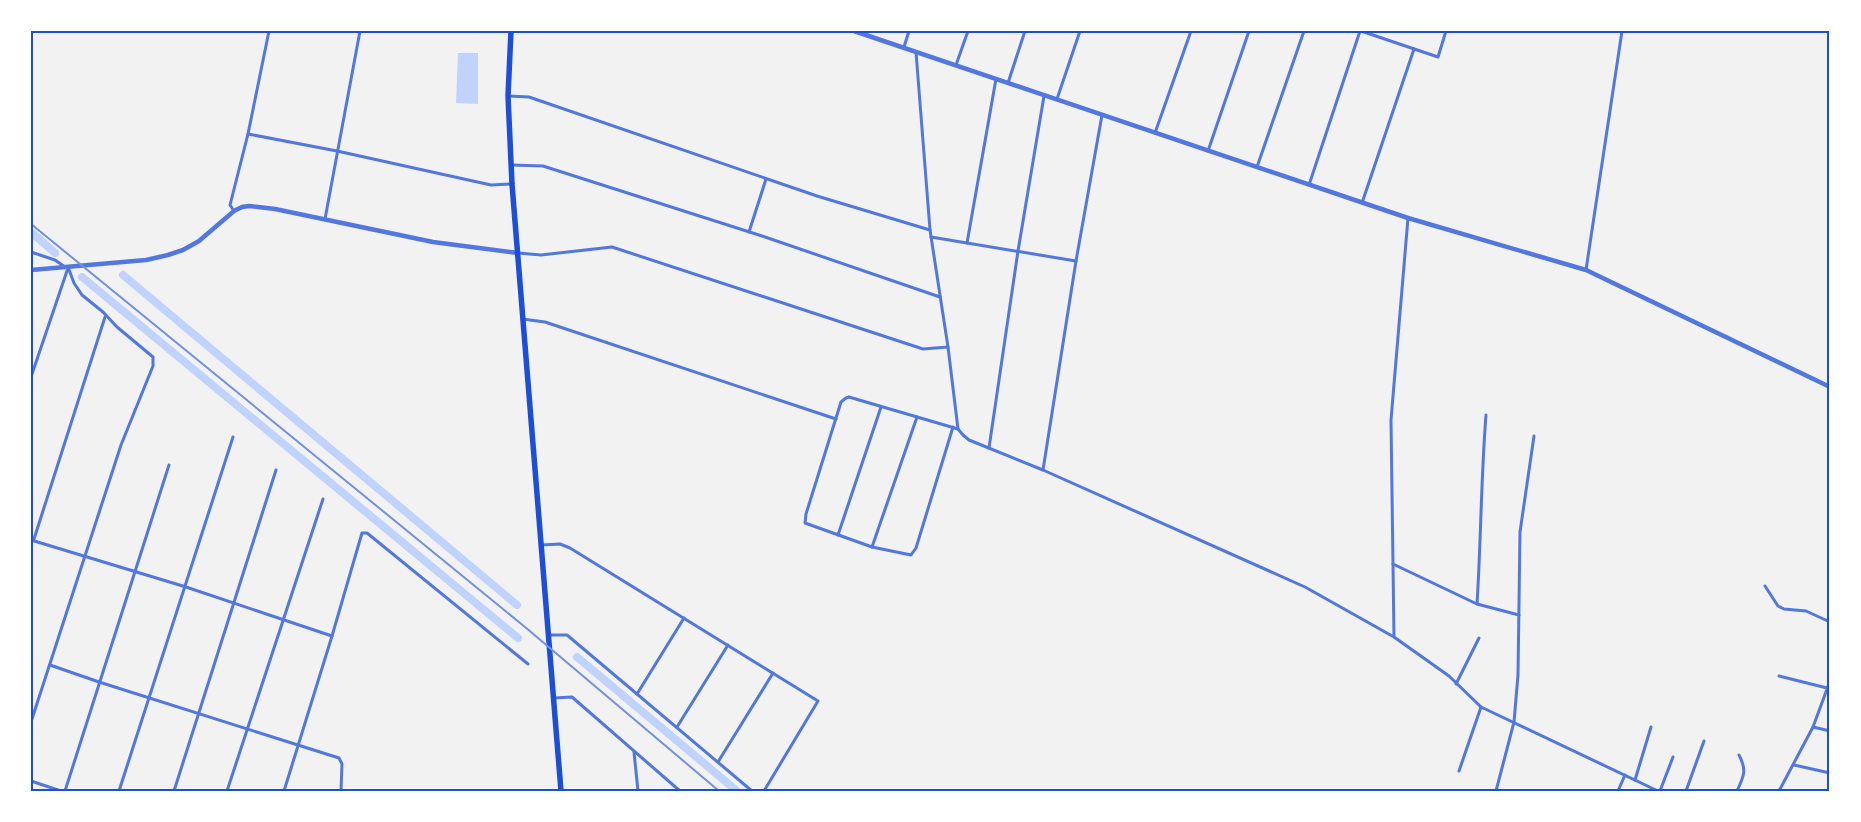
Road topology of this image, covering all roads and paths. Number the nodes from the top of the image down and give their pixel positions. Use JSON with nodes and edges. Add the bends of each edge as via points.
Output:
{"nodes":[{"id":1,"x":269,"y":31,"type":"edge"},
{"id":2,"x":360,"y":31,"type":"edge"},
{"id":3,"x":511,"y":31,"type":"edge"},
{"id":4,"x":854,"y":31,"type":"edge"},
{"id":5,"x":909,"y":31,"type":"edge"},
{"id":6,"x":968,"y":31,"type":"edge"},
{"id":7,"x":1025,"y":31,"type":"edge"},
{"id":8,"x":1080,"y":31,"type":"edge"},
{"id":9,"x":1191,"y":31,"type":"edge"},
{"id":10,"x":1249,"y":31,"type":"edge"},
{"id":11,"x":1304,"y":31,"type":"edge"},
{"id":12,"x":1360,"y":31,"type":"edge"},
{"id":13,"x":1446,"y":31,"type":"edge"},
{"id":14,"x":1622,"y":31,"type":"edge"},
{"id":15,"x":904,"y":48,"type":"junction"},
{"id":16,"x":1414,"y":50,"type":"junction"},
{"id":17,"x":916,"y":52,"type":"junction"},
{"id":18,"x":956,"y":66,"type":"junction"},
{"id":19,"x":996,"y":79,"type":"junction"},
{"id":20,"x":1007,"y":83,"type":"junction"},
{"id":21,"x":508,"y":96,"type":"junction"},
{"id":22,"x":1044,"y":96,"type":"junction"},
{"id":23,"x":1057,"y":100,"type":"junction"},
{"id":24,"x":1102,"y":115,"type":"junction"},
{"id":25,"x":1154,"y":133,"type":"junction"},
{"id":26,"x":248,"y":134,"type":"junction"},
{"id":27,"x":337,"y":151,"type":"junction"},
{"id":28,"x":1208,"y":151,"type":"junction"},
{"id":29,"x":511,"y":165,"type":"junction"},
{"id":30,"x":1257,"y":168,"type":"junction"},
{"id":31,"x":766,"y":179,"type":"junction"},
{"id":32,"x":512,"y":184,"type":"junction"},
{"id":33,"x":1309,"y":185,"type":"junction"},
{"id":34,"x":1362,"y":203,"type":"junction"},
{"id":35,"x":234,"y":211,"type":"junction"},
{"id":36,"x":1408,"y":218,"type":"junction"},
{"id":37,"x":324,"y":220,"type":"junction"},
{"id":38,"x":930,"y":230,"type":"junction"},
{"id":39,"x":749,"y":232,"type":"junction"},
{"id":40,"x":931,"y":238,"type":"junction"},
{"id":41,"x":967,"y":243,"type":"junction"},
{"id":42,"x":1018,"y":251,"type":"junction"},
{"id":43,"x":31,"y":252,"type":"edge"},
{"id":44,"x":518,"y":253,"type":"junction"},
{"id":45,"x":1076,"y":261,"type":"junction"},
{"id":46,"x":67,"y":267,"type":"junction"},
{"id":47,"x":31,"y":270,"type":"edge"},
{"id":48,"x":1586,"y":270,"type":"junction"},
{"id":49,"x":940,"y":297,"type":"junction"},
{"id":50,"x":105,"y":316,"type":"junction"},
{"id":51,"x":522,"y":319,"type":"junction"},
{"id":52,"x":948,"y":347,"type":"junction"},
{"id":53,"x":31,"y":377,"type":"edge"},
{"id":54,"x":1830,"y":387,"type":"edge"},
{"id":55,"x":881,"y":407,"type":"junction"},
{"id":56,"x":1486,"y":415,"type":"dead end"},
{"id":57,"x":916,"y":417,"type":"junction"},
{"id":58,"x":836,"y":419,"type":"junction"},
{"id":59,"x":953,"y":427,"type":"junction"},
{"id":60,"x":958,"y":429,"type":"junction"},
{"id":61,"x":1534,"y":436,"type":"dead end"},
{"id":62,"x":233,"y":437,"type":"dead end"},
{"id":63,"x":989,"y":448,"type":"junction"},
{"id":64,"x":169,"y":465,"type":"dead end"},
{"id":65,"x":276,"y":470,"type":"dead end"},
{"id":66,"x":1043,"y":470,"type":"junction"},
{"id":67,"x":322,"y":499,"type":"dead end"},
{"id":68,"x":838,"y":536,"type":"junction"},
{"id":69,"x":33,"y":540,"type":"edge"},
{"id":70,"x":541,"y":545,"type":"junction"},
{"id":71,"x":872,"y":547,"type":"junction"},
{"id":72,"x":85,"y":556,"type":"junction"},
{"id":73,"x":1393,"y":564,"type":"junction"},
{"id":74,"x":134,"y":572,"type":"junction"},
{"id":75,"x":1765,"y":586,"type":"dead end"},
{"id":76,"x":186,"y":587,"type":"junction"},
{"id":77,"x":234,"y":603,"type":"junction"},
{"id":78,"x":1477,"y":604,"type":"junction"},
{"id":79,"x":1519,"y":615,"type":"junction"},
{"id":80,"x":684,"y":618,"type":"junction"},
{"id":81,"x":282,"y":619,"type":"junction"},
{"id":82,"x":1830,"y":622,"type":"edge"},
{"id":83,"x":548,"y":635,"type":"junction"},
{"id":84,"x":332,"y":636,"type":"junction"},
{"id":85,"x":1394,"y":637,"type":"junction"},
{"id":86,"x":1479,"y":638,"type":"dead end"},
{"id":87,"x":728,"y":645,"type":"junction"},
{"id":88,"x":528,"y":664,"type":"dead end"},
{"id":89,"x":50,"y":665,"type":"junction"},
{"id":90,"x":774,"y":673,"type":"junction"},
{"id":91,"x":1779,"y":676,"type":"dead end"},
{"id":92,"x":99,"y":682,"type":"junction"},
{"id":93,"x":1456,"y":684,"type":"junction"},
{"id":94,"x":1829,"y":685,"type":"edge"},
{"id":95,"x":637,"y":694,"type":"junction"},
{"id":96,"x":150,"y":698,"type":"junction"},
{"id":97,"x":553,"y":698,"type":"junction"},
{"id":98,"x":1481,"y":707,"type":"junction"},
{"id":99,"x":199,"y":713,"type":"junction"},
{"id":100,"x":31,"y":722,"type":"edge"},
{"id":101,"x":1514,"y":722,"type":"junction"},
{"id":102,"x":677,"y":727,"type":"junction"},
{"id":103,"x":1651,"y":727,"type":"dead end"},
{"id":104,"x":1813,"y":727,"type":"junction"},
{"id":105,"x":246,"y":728,"type":"junction"},
{"id":106,"x":1830,"y":731,"type":"edge"},
{"id":107,"x":1704,"y":741,"type":"dead end"},
{"id":108,"x":299,"y":744,"type":"junction"},
{"id":109,"x":634,"y":752,"type":"junction"},
{"id":110,"x":1739,"y":755,"type":"dead end"},
{"id":111,"x":1673,"y":757,"type":"dead end"},
{"id":112,"x":718,"y":762,"type":"junction"},
{"id":113,"x":1794,"y":765,"type":"junction"},
{"id":114,"x":1459,"y":771,"type":"dead end"},
{"id":115,"x":1830,"y":773,"type":"edge"},
{"id":116,"x":1625,"y":775,"type":"junction"},
{"id":117,"x":1635,"y":780,"type":"junction"},
{"id":118,"x":31,"y":781,"type":"edge"},
{"id":119,"x":63,"y":791,"type":"edge"},
{"id":120,"x":119,"y":791,"type":"edge"},
{"id":121,"x":174,"y":791,"type":"edge"},
{"id":122,"x":227,"y":791,"type":"edge"},
{"id":123,"x":284,"y":791,"type":"edge"},
{"id":124,"x":341,"y":791,"type":"edge"},
{"id":125,"x":561,"y":791,"type":"edge"},
{"id":126,"x":638,"y":791,"type":"edge"},
{"id":127,"x":680,"y":791,"type":"edge"},
{"id":128,"x":752,"y":791,"type":"edge"},
{"id":129,"x":764,"y":791,"type":"edge"},
{"id":130,"x":1496,"y":791,"type":"edge"},
{"id":131,"x":1618,"y":791,"type":"edge"},
{"id":132,"x":1659,"y":791,"type":"edge"},
{"id":133,"x":1686,"y":791,"type":"edge"},
{"id":134,"x":1737,"y":791,"type":"edge"},
{"id":135,"x":1779,"y":791,"type":"edge"}],
"edges":[{"from":1,"to":26,"type":"street"},
{"from":2,"to":27,"type":"street"},
{"from":3,"to":21,"type":"highway"},
{"from":4,"to":15,"type":"street"},
{"from":5,"to":15,"type":"street"},
{"from":6,"to":18,"type":"street"},
{"from":7,"to":20,"type":"street"},
{"from":8,"to":23,"type":"street"},
{"from":9,"to":25,"type":"street"},
{"from":10,"to":28,"type":"street"},
{"from":11,"to":30,"type":"street"},
{"from":12,"to":16,"type":"street"},
{"from":12,"to":33,"type":"street"},
{"from":13,"to":16,"type":"street","via":[[1438,58]]},
{"from":14,"to":48,"type":"street"},
{"from":15,"to":17,"type":"street"},
{"from":16,"to":34,"type":"street"},
{"from":17,"to":18,"type":"street"},
{"from":17,"to":38,"type":"street"},
{"from":18,"to":19,"type":"street"},
{"from":19,"to":20,"type":"street"},
{"from":19,"to":41,"type":"street"},
{"from":20,"to":22,"type":"street"},
{"from":21,"to":29,"type":"highway"},
{"from":21,"to":31,"type":"street","via":[[529,97]]},
{"from":22,"to":23,"type":"street"},
{"from":22,"to":42,"type":"street"},
{"from":23,"to":24,"type":"street"},
{"from":24,"to":25,"type":"street"},
{"from":24,"to":45,"type":"street"},
{"from":25,"to":28,"type":"street"},
{"from":26,"to":27,"type":"street"},
{"from":26,"to":35,"type":"street","via":[[230,205]]},
{"from":27,"to":32,"type":"street","via":[[491,185]]},
{"from":27,"to":37,"type":"street"},
{"from":28,"to":30,"type":"street"},
{"from":29,"to":32,"type":"highway"},
{"from":29,"to":39,"type":"street","via":[[543,166]]},
{"from":30,"to":33,"type":"street"},
{"from":31,"to":38,"type":"street"},
{"from":31,"to":39,"type":"street"},
{"from":32,"to":44,"type":"highway"},
{"from":33,"to":34,"type":"street"},
{"from":34,"to":36,"type":"street"},
{"from":35,"to":37,"type":"street","via":[[249,206]]},
{"from":35,"to":46,"type":"street","via":[[199,241],[183,250],[146,260]]},
{"from":36,"to":48,"type":"street"},
{"from":36,"to":73,"type":"street","via":[[1391,420]]},
{"from":37,"to":44,"type":"street","via":[[433,242]]},
{"from":38,"to":40,"type":"street"},
{"from":39,"to":49,"type":"street"},
{"from":40,"to":41,"type":"street"},
{"from":40,"to":49,"type":"street"},
{"from":41,"to":42,"type":"street"},
{"from":42,"to":45,"type":"street"},
{"from":42,"to":63,"type":"street"},
{"from":43,"to":46,"type":"street"},
{"from":44,"to":51,"type":"highway"},
{"from":44,"to":52,"type":"street","via":[[541,255],[612,248],[923,349]]},
{"from":45,"to":66,"type":"street"},
{"from":46,"to":47,"type":"street"},
{"from":46,"to":50,"type":"street","via":[[82,295]]},
{"from":46,"to":53,"type":"street"},
{"from":48,"to":54,"type":"street"},
{"from":49,"to":52,"type":"street"},
{"from":50,"to":69,"type":"street"},
{"from":50,"to":72,"type":"street","via":[[153,357],[153,366],[120,445]]},
{"from":51,"to":58,"type":"street","via":[[545,322]]},
{"from":51,"to":70,"type":"highway"},
{"from":52,"to":60,"type":"street"},
{"from":55,"to":57,"type":"street"},
{"from":55,"to":58,"type":"street","via":[[849,397],[841,402]]},
{"from":55,"to":68,"type":"street"},
{"from":56,"to":78,"type":"street"},
{"from":57,"to":59,"type":"street"},
{"from":57,"to":71,"type":"street"},
{"from":58,"to":68,"type":"street","via":[[804,520]]},
{"from":59,"to":60,"type":"street"},
{"from":59,"to":71,"type":"street","via":[[914,553],[904,555]]},
{"from":60,"to":63,"type":"street","via":[[970,440]]},
{"from":61,"to":79,"type":"street","via":[[1520,532]]},
{"from":62,"to":76,"type":"street"},
{"from":63,"to":66,"type":"street"},
{"from":64,"to":74,"type":"street"},
{"from":65,"to":77,"type":"street"},
{"from":66,"to":85,"type":"street","via":[[1305,587]]},
{"from":67,"to":81,"type":"street"},
{"from":68,"to":71,"type":"street"},
{"from":69,"to":72,"type":"street"},
{"from":70,"to":80,"type":"street","via":[[560,544],[570,548]]},
{"from":70,"to":83,"type":"highway"},
{"from":72,"to":74,"type":"street"},
{"from":72,"to":89,"type":"street"},
{"from":73,"to":78,"type":"street"},
{"from":73,"to":85,"type":"street"},
{"from":74,"to":76,"type":"street"},
{"from":74,"to":92,"type":"street"},
{"from":75,"to":82,"type":"street","via":[[1784,610],[1806,611]]},
{"from":76,"to":77,"type":"street"},
{"from":76,"to":96,"type":"street"},
{"from":77,"to":81,"type":"street"},
{"from":77,"to":99,"type":"street"},
{"from":78,"to":79,"type":"street"},
{"from":79,"to":101,"type":"street"},
{"from":80,"to":87,"type":"street"},
{"from":80,"to":95,"type":"street"},
{"from":81,"to":84,"type":"street"},
{"from":81,"to":105,"type":"street"},
{"from":83,"to":95,"type":"street","via":[[567,635]]},
{"from":83,"to":97,"type":"highway"},
{"from":84,"to":88,"type":"street","via":[[360,536],[367,533]]},
{"from":84,"to":108,"type":"street"},
{"from":85,"to":93,"type":"street"},
{"from":86,"to":93,"type":"street"},
{"from":87,"to":90,"type":"street"},
{"from":87,"to":102,"type":"street"},
{"from":89,"to":92,"type":"street"},
{"from":89,"to":100,"type":"street"},
{"from":90,"to":112,"type":"street"},
{"from":90,"to":129,"type":"street","via":[[818,701]]},
{"from":91,"to":94,"type":"street"},
{"from":92,"to":96,"type":"street"},
{"from":92,"to":119,"type":"street"},
{"from":93,"to":98,"type":"street"},
{"from":94,"to":104,"type":"street"},
{"from":95,"to":102,"type":"street"},
{"from":96,"to":99,"type":"street"},
{"from":96,"to":120,"type":"street"},
{"from":97,"to":109,"type":"street","via":[[572,697]]},
{"from":97,"to":125,"type":"highway"},
{"from":98,"to":101,"type":"street"},
{"from":98,"to":114,"type":"street"},
{"from":99,"to":105,"type":"street"},
{"from":99,"to":121,"type":"street"},
{"from":101,"to":116,"type":"street"},
{"from":101,"to":130,"type":"street"},
{"from":102,"to":112,"type":"street"},
{"from":103,"to":117,"type":"street"},
{"from":104,"to":106,"type":"street"},
{"from":104,"to":113,"type":"street"},
{"from":105,"to":108,"type":"street"},
{"from":105,"to":122,"type":"street"},
{"from":107,"to":133,"type":"street"},
{"from":108,"to":123,"type":"street"},
{"from":108,"to":124,"type":"street","via":[[339,758],[342,764]]},
{"from":109,"to":126,"type":"street"},
{"from":109,"to":127,"type":"street"},
{"from":110,"to":134,"type":"street","via":[[1744,765],[1744,776]]},
{"from":111,"to":132,"type":"street"},
{"from":112,"to":128,"type":"street"},
{"from":113,"to":115,"type":"street"},
{"from":113,"to":135,"type":"street"},
{"from":116,"to":117,"type":"street"},
{"from":116,"to":131,"type":"street"},
{"from":117,"to":132,"type":"street"},
{"from":118,"to":119,"type":"street"}]}
